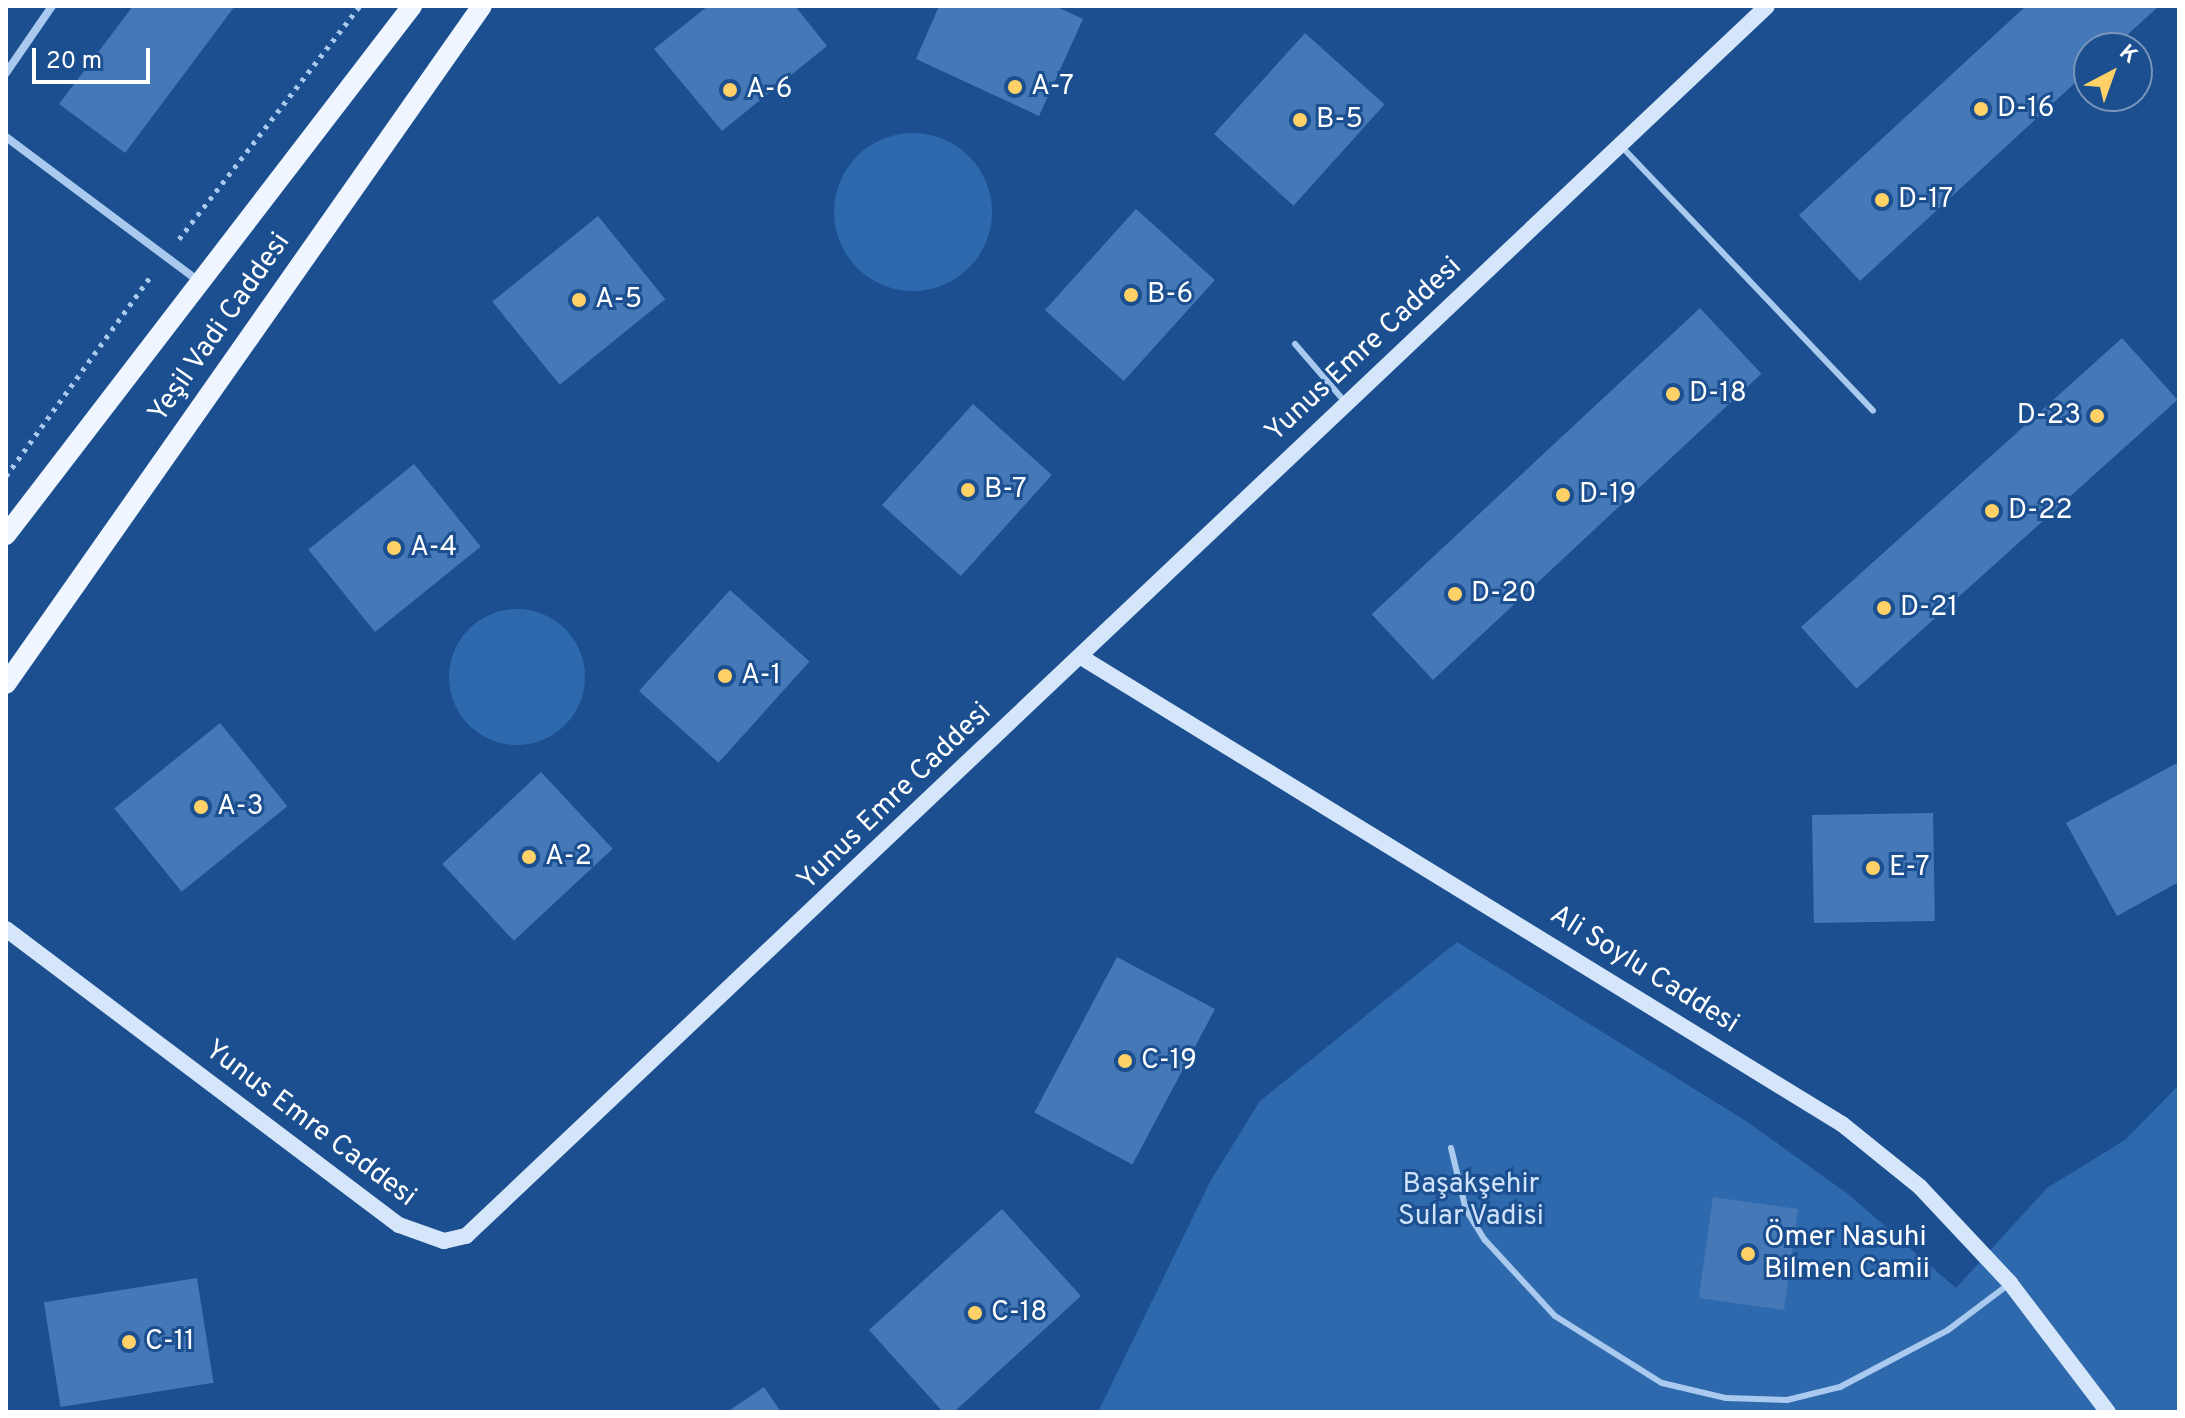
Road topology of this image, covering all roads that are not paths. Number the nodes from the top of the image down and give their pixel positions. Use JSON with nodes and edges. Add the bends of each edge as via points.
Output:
{"nodes":[{"id":1,"x":52,"y":6,"type":"edge"},
{"id":2,"x":412,"y":6,"type":"edge"},
{"id":3,"x":482,"y":6,"type":"edge"},
{"id":4,"x":1767,"y":6,"type":"edge"},
{"id":5,"x":6,"y":73,"type":"edge"},
{"id":6,"x":6,"y":137,"type":"edge"},
{"id":7,"x":1619,"y":145,"type":"junction"},
{"id":8,"x":205,"y":286,"type":"junction"},
{"id":9,"x":1295,"y":344,"type":"dead end"},
{"id":10,"x":1346,"y":403,"type":"junction"},
{"id":11,"x":1873,"y":411,"type":"dead end"},
{"id":12,"x":6,"y":535,"type":"edge"},
{"id":13,"x":1081,"y":657,"type":"junction"},
{"id":14,"x":6,"y":684,"type":"edge"},
{"id":15,"x":6,"y":929,"type":"edge"},
{"id":16,"x":1451,"y":1148,"type":"dead end"},
{"id":17,"x":2010,"y":1283,"type":"junction"},
{"id":18,"x":2108,"y":1412,"type":"edge"}],
"edges":[{"from":1,"to":5,"type":"street"},
{"from":2,"to":8,"type":"main road","name":"Yeşil Vadi Caddesi"},
{"from":3,"to":14,"type":"main road","name":"Yeşil Vadi Caddesi"},
{"from":4,"to":7,"type":"street","name":"Yunus Emre Caddesi"},
{"from":6,"to":8,"type":"street"},
{"from":7,"to":10,"type":"street","name":"Yunus Emre Caddesi"},
{"from":7,"to":11,"type":"lane"},
{"from":8,"to":12,"type":"main road","name":"Yeşil Vadi Caddesi"},
{"from":9,"to":10,"type":"lane"},
{"from":10,"to":13,"type":"street","name":"Yunus Emre Caddesi"},
{"from":13,"to":15,"type":"street","name":"Yunus Emre Caddesi","via":[[466,1236],[444,1241],[399,1225]]},
{"from":13,"to":17,"type":"street","name":"Ali Soylu Caddesi","via":[[1842,1124],[1920,1187]]},
{"from":16,"to":17,"type":"lane","via":[[1466,1210],[1485,1240],[1555,1316],[1662,1383],[1726,1398],[1787,1400],[1840,1387],[1948,1330]]},
{"from":17,"to":18,"type":"street","name":"Ali Soylu Caddesi","via":[[2045,1320]]}]}
